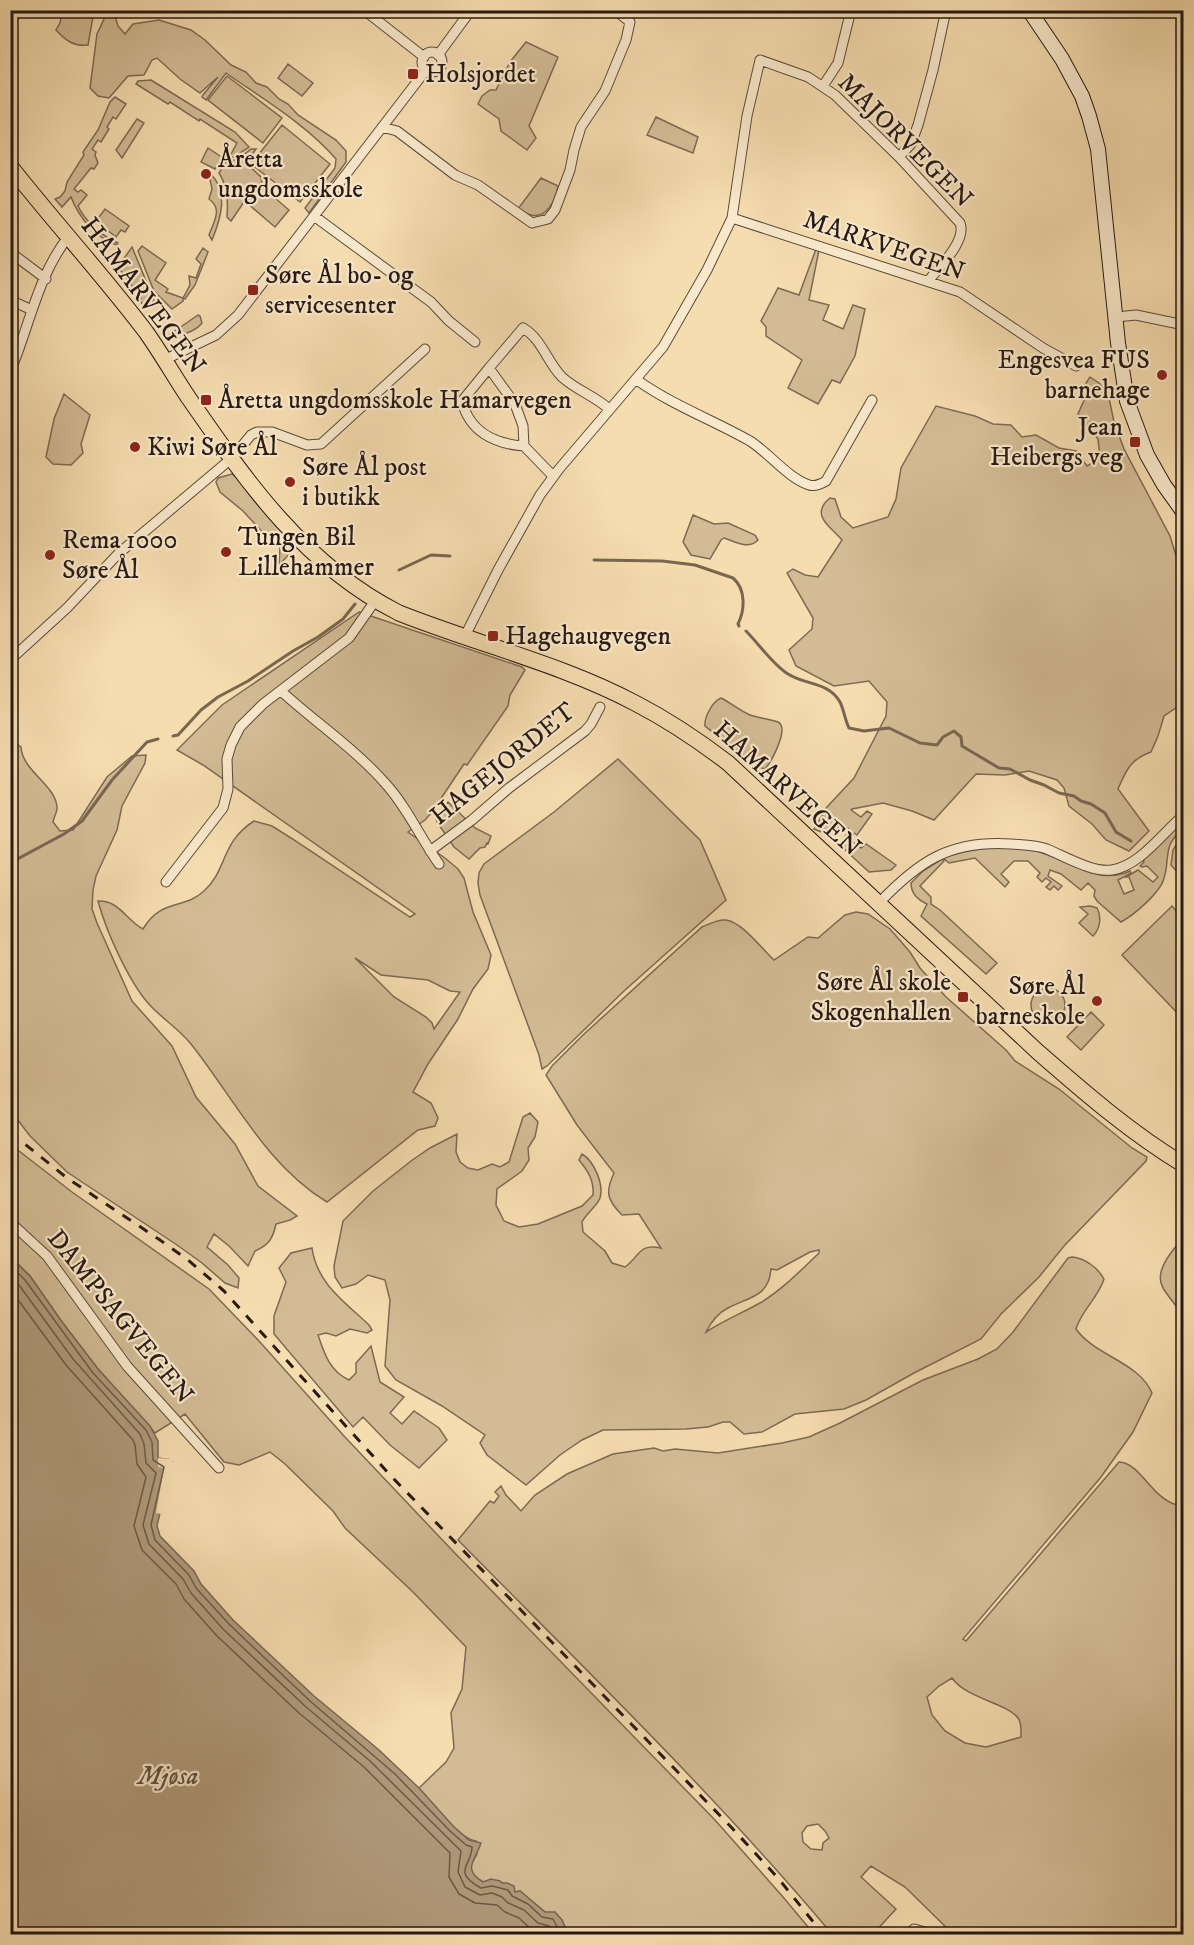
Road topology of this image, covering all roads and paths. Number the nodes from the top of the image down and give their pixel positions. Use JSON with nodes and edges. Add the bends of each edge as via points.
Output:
{"nodes":[{"id":1,"x":364,"y":10,"type":"edge"},
{"id":2,"x":471,"y":10,"type":"edge"},
{"id":3,"x":615,"y":10,"type":"edge"},
{"id":4,"x":852,"y":10,"type":"edge"},
{"id":5,"x":946,"y":10,"type":"edge"},
{"id":6,"x":1029,"y":10,"type":"edge"},
{"id":7,"x":438,"y":55,"type":"junction"},
{"id":8,"x":424,"y":57,"type":"junction"},
{"id":9,"x":426,"y":70,"type":"junction"},
{"id":10,"x":823,"y":86,"type":"junction"},
{"id":11,"x":392,"y":114,"type":"junction"},
{"id":12,"x":382,"y":127,"type":"junction"},
{"id":13,"x":397,"y":131,"type":"junction"},
{"id":14,"x":898,"y":157,"type":"junction"},
{"id":15,"x":12,"y":170,"type":"edge"},
{"id":16,"x":314,"y":216,"type":"junction"},
{"id":17,"x":732,"y":218,"type":"junction"},
{"id":18,"x":69,"y":236,"type":"junction"},
{"id":19,"x":10,"y":252,"type":"edge"},
{"id":20,"x":46,"y":279,"type":"junction"},
{"id":21,"x":928,"y":280,"type":"junction"},
{"id":22,"x":10,"y":300,"type":"edge"},
{"id":23,"x":32,"y":310,"type":"junction"},
{"id":24,"x":1116,"y":317,"type":"junction"},
{"id":25,"x":1184,"y":325,"type":"edge"},
{"id":26,"x":475,"y":342,"type":"dead end"},
{"id":27,"x":424,"y":349,"type":"dead end"},
{"id":28,"x":164,"y":360,"type":"junction"},
{"id":29,"x":1076,"y":366,"type":"dead end"},
{"id":30,"x":489,"y":368,"type":"junction"},
{"id":31,"x":10,"y":372,"type":"edge"},
{"id":32,"x":637,"y":380,"type":"junction"},
{"id":33,"x":872,"y":400,"type":"dead end"},
{"id":34,"x":609,"y":409,"type":"junction"},
{"id":35,"x":524,"y":446,"type":"junction"},
{"id":36,"x":232,"y":458,"type":"junction"},
{"id":37,"x":553,"y":476,"type":"junction"},
{"id":38,"x":1184,"y":513,"type":"edge"},
{"id":39,"x":375,"y":601,"type":"junction"},
{"id":40,"x":464,"y":638,"type":"junction"},
{"id":41,"x":10,"y":660,"type":"edge"},
{"id":42,"x":281,"y":691,"type":"junction"},
{"id":43,"x":600,"y":707,"type":"dead end"},
{"id":44,"x":1184,"y":815,"type":"edge"},
{"id":45,"x":429,"y":851,"type":"junction"},
{"id":46,"x":439,"y":864,"type":"dead end"},
{"id":47,"x":166,"y":882,"type":"dead end"},
{"id":48,"x":879,"y":903,"type":"junction"},
{"id":49,"x":1184,"y":1165,"type":"edge"},
{"id":50,"x":10,"y":1221,"type":"edge"},
{"id":51,"x":219,"y":1468,"type":"dead end"},
{"id":52,"x":908,"y":1935,"type":"edge"},
{"id":53,"x":933,"y":1935,"type":"edge"}],
"edges":[{"from":1,"to":8,"type":"street"},
{"from":2,"to":7,"type":"street"},
{"from":3,"to":13,"type":"street","via":[[630,22],[629,33],[605,91],[581,128],[563,192],[548,219],[532,223],[523,218],[478,185],[455,175]]},
{"from":4,"to":10,"type":"street","via":[[843,51]]},
{"from":5,"to":14,"type":"street","via":[[918,125],[911,144]]},
{"from":6,"to":24,"type":"street","via":[[1062,59],[1089,116],[1098,149]]},
{"from":7,"to":8,"type":"street","via":[[432,52]]},
{"from":7,"to":9,"type":"street","via":[[442,61],[440,68],[434,72]]},
{"from":8,"to":9,"type":"street"},
{"from":9,"to":11,"type":"street"},
{"from":10,"to":14,"type":"street","name":"MAJORVEGEN"},
{"from":10,"to":17,"type":"street","name":"MAJORVEGEN","via":[[760,60],[747,116]]},
{"from":11,"to":12,"type":"street"},
{"from":11,"to":13,"type":"street"},
{"from":12,"to":13,"type":"street"},
{"from":12,"to":16,"type":"street"},
{"from":14,"to":21,"type":"street","name":"MAJORVEGEN","via":[[962,229],[958,242]]},
{"from":15,"to":18,"type":"main road","name":"HAMARVEGEN"},
{"from":16,"to":26,"type":"street","via":[[431,302]]},
{"from":16,"to":28,"type":"street","via":[[226,327]]},
{"from":17,"to":21,"type":"street","name":"MARKVEGEN"},
{"from":17,"to":32,"type":"street","via":[[669,338]]},
{"from":18,"to":20,"type":"street"},
{"from":18,"to":28,"type":"main road","name":"HAMARVEGEN"},
{"from":19,"to":20,"type":"street"},
{"from":20,"to":23,"type":"street"},
{"from":21,"to":29,"type":"street","name":"MARKVEGEN","via":[[960,291]]},
{"from":22,"to":23,"type":"street"},
{"from":23,"to":31,"type":"street"},
{"from":24,"to":25,"type":"street","via":[[1136,315]]},
{"from":24,"to":38,"type":"street","via":[[1124,386],[1136,428],[1164,486]]},
{"from":27,"to":36,"type":"street","via":[[321,444],[307,445],[272,432],[257,432]]},
{"from":28,"to":36,"type":"main road","name":"HAMARVEGEN"},
{"from":30,"to":34,"type":"street","via":[[523,328],[563,378]]},
{"from":30,"to":35,"type":"street","via":[[515,404],[523,426]]},
{"from":30,"to":35,"type":"street","via":[[462,401],[467,417],[489,437]]},
{"from":32,"to":33,"type":"street","via":[[751,442],[807,484],[826,481]]},
{"from":32,"to":34,"type":"street"},
{"from":34,"to":37,"type":"street"},
{"from":35,"to":37,"type":"street"},
{"from":36,"to":39,"type":"main road","name":"HAMARVEGEN","via":[[304,545]]},
{"from":36,"to":41,"type":"street","via":[[118,554]]},
{"from":37,"to":40,"type":"street"},
{"from":39,"to":40,"type":"main road","name":"HAMARVEGEN"},
{"from":39,"to":42,"type":"street","via":[[349,638]]},
{"from":40,"to":48,"type":"main road","name":"HAMARVEGEN","via":[[601,687],[682,729],[728,763]]},
{"from":42,"to":45,"type":"street","name":"HAGEJORDET","via":[[386,784]]},
{"from":42,"to":47,"type":"street","via":[[245,720],[236,734],[228,759],[228,789],[223,808]]},
{"from":43,"to":45,"type":"street","name":"HAGEJORDET","via":[[585,731]]},
{"from":44,"to":48,"type":"street","via":[[1130,863],[1114,870],[1098,869],[1032,845],[970,846],[929,860]]},
{"from":45,"to":46,"type":"street","name":"HAGEJORDET"},
{"from":48,"to":49,"type":"main road","name":"HAMARVEGEN","via":[[1090,1098]]},
{"from":50,"to":51,"type":"street","name":"DAMPSAGVEGEN","via":[[47,1256],[127,1366]]},
{"from":52,"to":53,"type":"street","via":[[914,1929]]}]}
